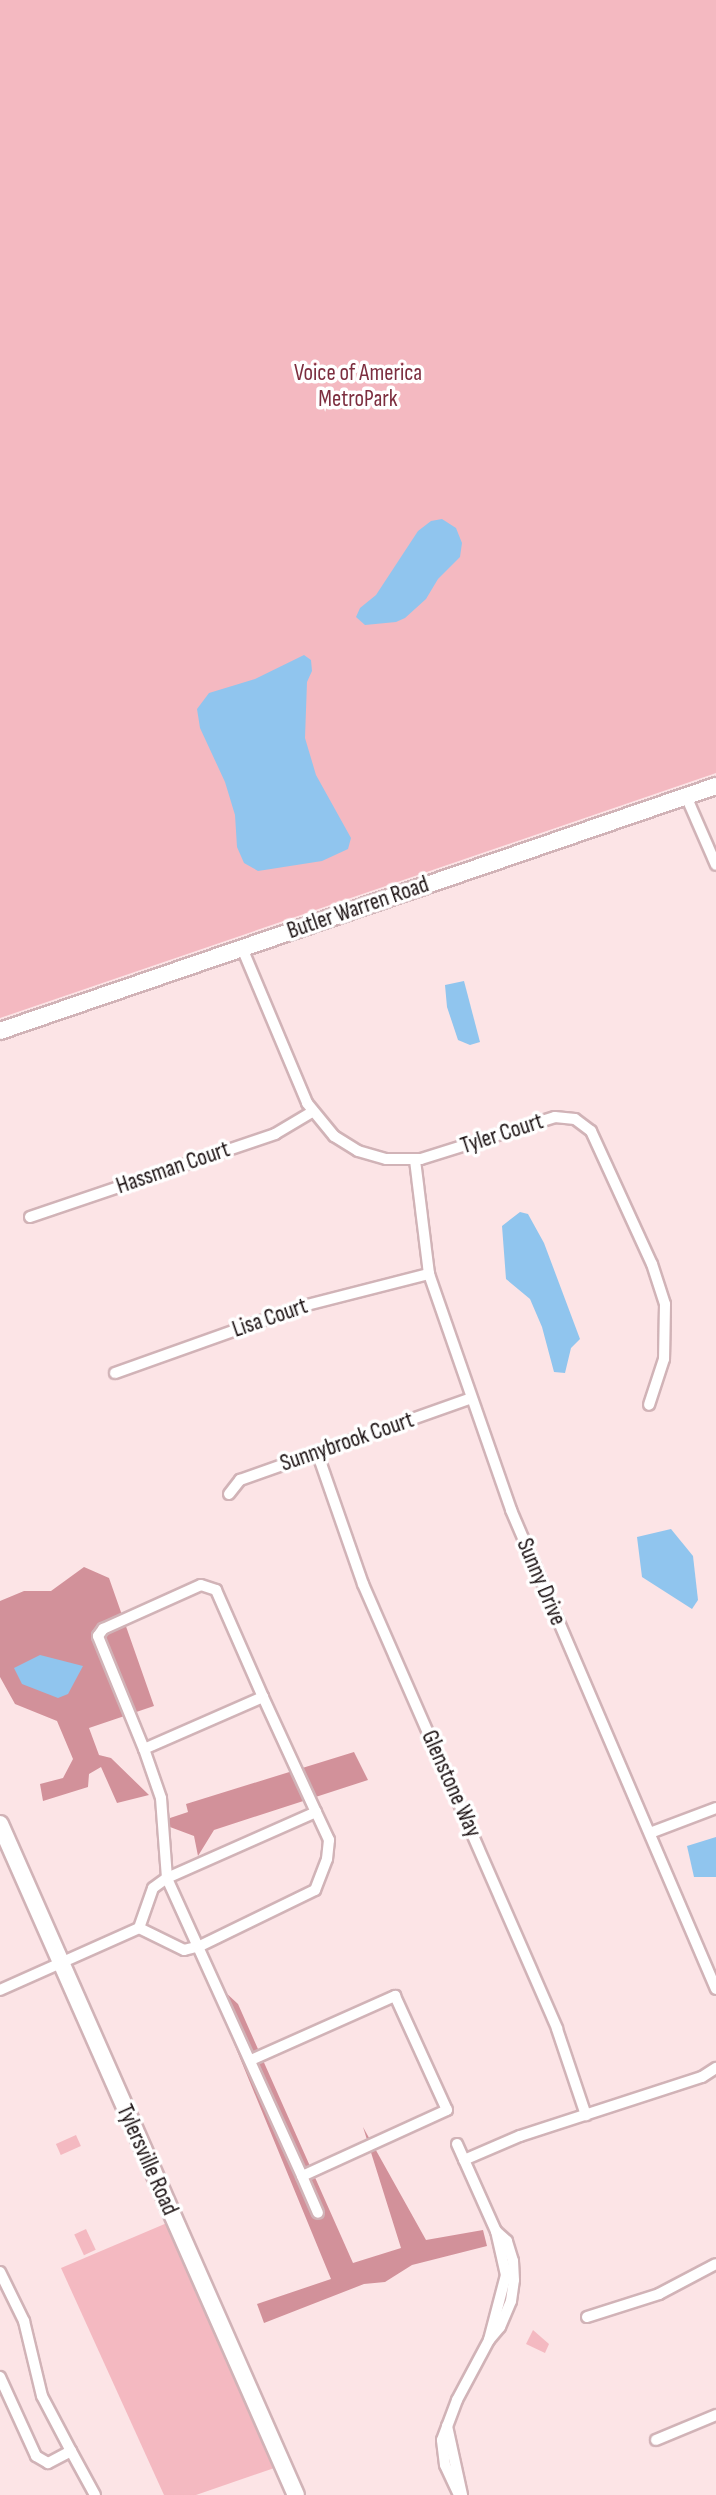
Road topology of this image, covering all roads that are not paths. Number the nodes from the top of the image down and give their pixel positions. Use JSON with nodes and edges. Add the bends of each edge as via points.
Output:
{"nodes":[{"id":1,"x":716,"y":786,"type":"edge"},
{"id":2,"x":686,"y":796,"type":"junction"},
{"id":3,"x":716,"y":865,"type":"edge"},
{"id":4,"x":242,"y":948,"type":"junction"},
{"id":5,"x":0,"y":1031,"type":"edge"},
{"id":6,"x":312,"y":1112,"type":"junction"},
{"id":7,"x":415,"y":1160,"type":"junction"},
{"id":8,"x":30,"y":1217,"type":"dead end"},
{"id":9,"x":429,"y":1274,"type":"junction"},
{"id":10,"x":115,"y":1373,"type":"dead end"},
{"id":11,"x":471,"y":1398,"type":"junction"},
{"id":12,"x":649,"y":1405,"type":"dead end"},
{"id":13,"x":317,"y":1452,"type":"junction"},
{"id":14,"x":229,"y":1493,"type":"dead end"},
{"id":15,"x":262,"y":1698,"type":"junction"},
{"id":16,"x":144,"y":1749,"type":"junction"},
{"id":17,"x":716,"y":1808,"type":"edge"},
{"id":18,"x":316,"y":1812,"type":"junction"},
{"id":19,"x":0,"y":1824,"type":"edge"},
{"id":20,"x":650,"y":1833,"type":"junction"},
{"id":21,"x":167,"y":1878,"type":"junction"},
{"id":22,"x":139,"y":1928,"type":"junction"},
{"id":23,"x":200,"y":1946,"type":"junction"},
{"id":24,"x":61,"y":1963,"type":"junction"},
{"id":25,"x":716,"y":1989,"type":"edge"},
{"id":26,"x":0,"y":1990,"type":"edge"},
{"id":27,"x":251,"y":2060,"type":"junction"},
{"id":28,"x":716,"y":2068,"type":"edge"},
{"id":29,"x":586,"y":2115,"type":"junction"},
{"id":30,"x":457,"y":2144,"type":"dead end"},
{"id":31,"x":464,"y":2160,"type":"junction"},
{"id":32,"x":302,"y":2176,"type":"junction"},
{"id":33,"x":318,"y":2213,"type":"dead end"},
{"id":34,"x":716,"y":2264,"type":"edge"},
{"id":35,"x":0,"y":2272,"type":"edge"},
{"id":36,"x":587,"y":2317,"type":"dead end"},
{"id":37,"x":0,"y":2376,"type":"edge"},
{"id":38,"x":716,"y":2415,"type":"edge"},
{"id":39,"x":656,"y":2440,"type":"dead end"},
{"id":40,"x":71,"y":2451,"type":"junction"},
{"id":41,"x":95,"y":2495,"type":"edge"},
{"id":42,"x":296,"y":2495,"type":"edge"},
{"id":43,"x":460,"y":2495,"type":"edge"}],
"edges":[{"from":1,"to":2,"type":"main road","name":"Butler Warren Road"},
{"from":2,"to":3,"type":"street"},
{"from":2,"to":4,"type":"main road","name":"Butler Warren Road"},
{"from":4,"to":5,"type":"main road","name":"Butler Warren Road"},
{"from":4,"to":6,"type":"street","name":"Tyler Court"},
{"from":6,"to":7,"type":"street","name":"Tyler Court","via":[[334,1136],[358,1152]]},
{"from":6,"to":8,"type":"street","name":"Hassman Court","via":[[275,1134]]},
{"from":7,"to":9,"type":"street","name":"Sunny Drive"},
{"from":7,"to":12,"type":"street","name":"Tyler Court","via":[[555,1116],[575,1119],[591,1131],[665,1304],[664,1359]]},
{"from":9,"to":10,"type":"street","name":"Lisa Court","via":[[303,1306]]},
{"from":9,"to":11,"type":"street","name":"Sunny Drive"},
{"from":11,"to":13,"type":"street","name":"Sunnybrook Court"},
{"from":11,"to":20,"type":"street","name":"Sunny Drive","via":[[530,1559]]},
{"from":13,"to":14,"type":"street","name":"Sunnybrook Court","via":[[240,1480]]},
{"from":13,"to":29,"type":"street","name":"Glenstone Way","via":[[363,1584],[557,2029]]},
{"from":15,"to":16,"type":"street"},
{"from":15,"to":16,"type":"street","via":[[216,1590],[201,1585],[103,1629],[98,1636]]},
{"from":15,"to":18,"type":"street"},
{"from":16,"to":21,"type":"street","via":[[160,1798]]},
{"from":17,"to":20,"type":"street"},
{"from":18,"to":21,"type":"street"},
{"from":18,"to":23,"type":"street","via":[[329,1840],[315,1890]]},
{"from":19,"to":24,"type":"main road","name":"Tylersville Road"},
{"from":20,"to":25,"type":"street","name":"Sunny Drive"},
{"from":21,"to":22,"type":"street","via":[[153,1888]]},
{"from":21,"to":23,"type":"street"},
{"from":22,"to":23,"type":"street","via":[[184,1950]]},
{"from":22,"to":24,"type":"street"},
{"from":23,"to":27,"type":"street"},
{"from":24,"to":26,"type":"street"},
{"from":24,"to":42,"type":"main road","name":"Tylersville Road"},
{"from":27,"to":32,"type":"street"},
{"from":27,"to":32,"type":"street","via":[[395,1996],[447,2110]]},
{"from":28,"to":29,"type":"street","via":[[702,2077]]},
{"from":29,"to":31,"type":"street"},
{"from":30,"to":31,"type":"street"},
{"from":31,"to":43,"type":"street","via":[[496,2231],[507,2241],[514,2280],[500,2327],[489,2340],[447,2426],[443,2452],[450,2483]]},
{"from":32,"to":33,"type":"street"},
{"from":34,"to":36,"type":"street","via":[[659,2294]]},
{"from":35,"to":40,"type":"street","via":[[24,2321],[42,2396]]},
{"from":37,"to":40,"type":"street","via":[[36,2456],[48,2463]]},
{"from":38,"to":39,"type":"street"},
{"from":40,"to":41,"type":"street"}]}
